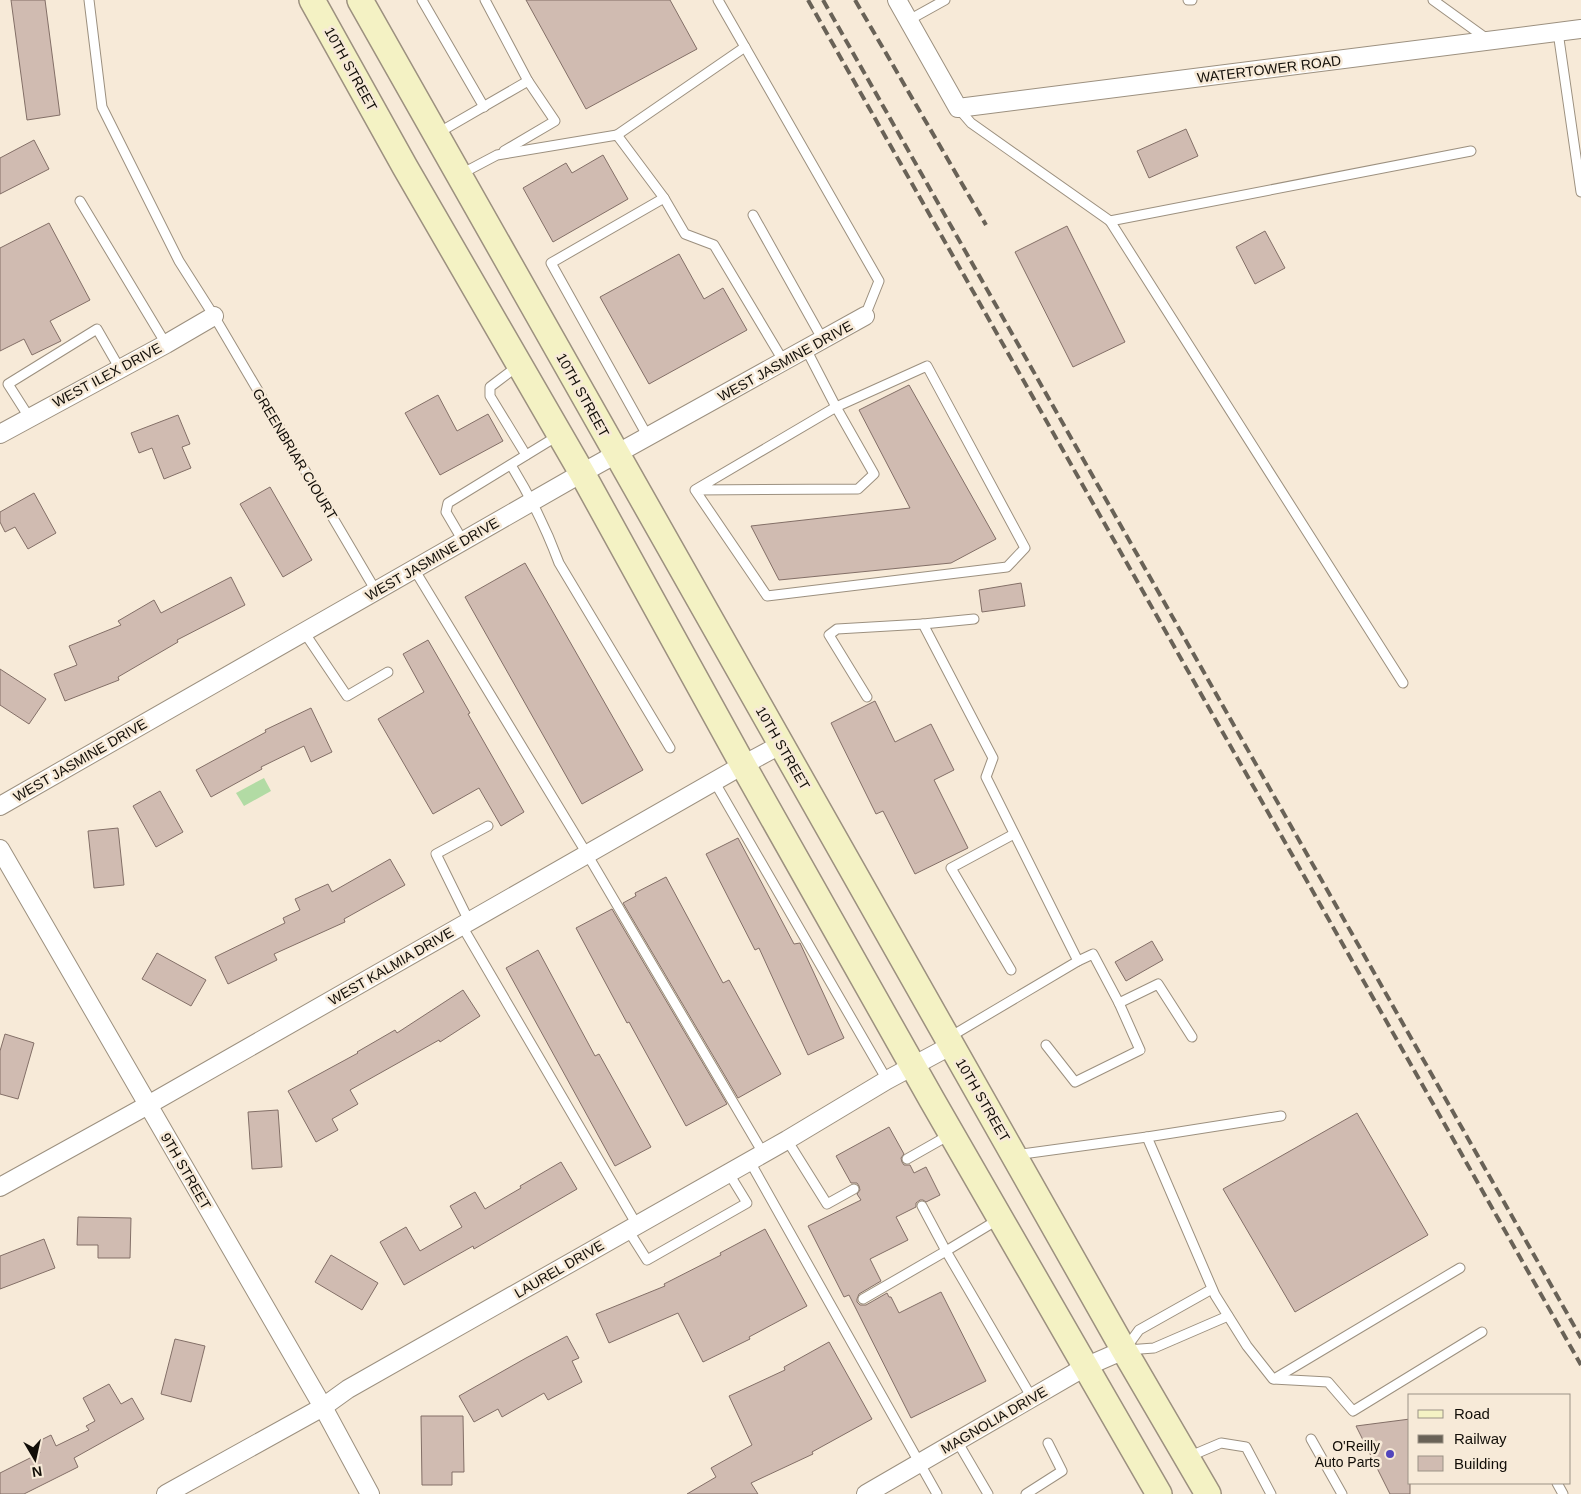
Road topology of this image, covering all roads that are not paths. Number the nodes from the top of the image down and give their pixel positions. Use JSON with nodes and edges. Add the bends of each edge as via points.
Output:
{"nodes":[{"id":1,"x":89,"y":0,"type":"edge"},
{"id":2,"x":312,"y":0,"type":"edge"},
{"id":3,"x":360,"y":0,"type":"edge"},
{"id":4,"x":422,"y":0,"type":"edge"},
{"id":5,"x":485,"y":0,"type":"edge"},
{"id":6,"x":718,"y":0,"type":"edge"},
{"id":7,"x":897,"y":0,"type":"edge"},
{"id":8,"x":945,"y":0,"type":"edge"},
{"id":9,"x":1188,"y":0,"type":"edge"},
{"id":10,"x":1192,"y":0,"type":"edge"},
{"id":11,"x":1432,"y":0,"type":"edge"},
{"id":12,"x":909,"y":20,"type":"junction"},
{"id":13,"x":1581,"y":29,"type":"edge"},
{"id":14,"x":1558,"y":32,"type":"junction"},
{"id":15,"x":1489,"y":41,"type":"junction"},
{"id":16,"x":745,"y":48,"type":"junction"},
{"id":17,"x":528,"y":81,"type":"junction"},
{"id":18,"x":484,"y":107,"type":"junction"},
{"id":19,"x":958,"y":108,"type":"junction"},
{"id":20,"x":436,"y":134,"type":"junction"},
{"id":21,"x":617,"y":135,"type":"junction"},
{"id":22,"x":1472,"y":151,"type":"dead end"},
{"id":23,"x":497,"y":155,"type":"junction"},
{"id":24,"x":459,"y":175,"type":"junction"},
{"id":25,"x":1581,"y":192,"type":"edge"},
{"id":26,"x":664,"y":198,"type":"junction"},
{"id":27,"x":80,"y":201,"type":"dead end"},
{"id":28,"x":753,"y":215,"type":"dead end"},
{"id":29,"x":1110,"y":221,"type":"junction"},
{"id":30,"x":214,"y":316,"type":"junction"},
{"id":31,"x":866,"y":316,"type":"joint"},
{"id":32,"x":823,"y":340,"type":"junction"},
{"id":33,"x":166,"y":344,"type":"junction"},
{"id":34,"x":806,"y":349,"type":"junction"},
{"id":35,"x":784,"y":362,"type":"junction"},
{"id":36,"x":519,"y":365,"type":"junction"},
{"id":37,"x":120,"y":369,"type":"junction"},
{"id":38,"x":836,"y":407,"type":"junction"},
{"id":39,"x":29,"y":417,"type":"junction"},
{"id":40,"x":0,"y":434,"type":"edge"},
{"id":41,"x":559,"y":435,"type":"junction"},
{"id":42,"x":648,"y":437,"type":"junction"},
{"id":43,"x":526,"y":455,"type":"junction"},
{"id":44,"x":616,"y":455,"type":"junction"},
{"id":45,"x":511,"y":464,"type":"junction"},
{"id":46,"x":582,"y":473,"type":"junction"},
{"id":47,"x":696,"y":490,"type":"junction"},
{"id":48,"x":533,"y":501,"type":"junction"},
{"id":49,"x":463,"y":541,"type":"junction"},
{"id":50,"x":414,"y":569,"type":"junction"},
{"id":51,"x":376,"y":591,"type":"junction"},
{"id":52,"x":974,"y":618,"type":"dead end"},
{"id":53,"x":922,"y":624,"type":"junction"},
{"id":54,"x":304,"y":632,"type":"junction"},
{"id":55,"x":388,"y":672,"type":"dead end"},
{"id":56,"x":1403,"y":683,"type":"dead end"},
{"id":57,"x":867,"y":697,"type":"dead end"},
{"id":58,"x":782,"y":744,"type":"junction"},
{"id":59,"x":670,"y":748,"type":"dead end"},
{"id":60,"x":743,"y":765,"type":"junction"},
{"id":61,"x":714,"y":782,"type":"junction"},
{"id":62,"x":0,"y":806,"type":"edge"},
{"id":63,"x":488,"y":826,"type":"dead end"},
{"id":64,"x":1014,"y":834,"type":"junction"},
{"id":65,"x":0,"y":849,"type":"edge"},
{"id":66,"x":587,"y":854,"type":"junction"},
{"id":67,"x":465,"y":923,"type":"junction"},
{"id":68,"x":1078,"y":961,"type":"junction"},
{"id":69,"x":1011,"y":970,"type":"dead end"},
{"id":70,"x":1119,"y":1003,"type":"junction"},
{"id":71,"x":1192,"y":1037,"type":"dead end"},
{"id":72,"x":950,"y":1041,"type":"junction"},
{"id":73,"x":1046,"y":1045,"type":"dead end"},
{"id":74,"x":913,"y":1066,"type":"junction"},
{"id":75,"x":887,"y":1080,"type":"junction"},
{"id":76,"x":148,"y":1105,"type":"junction"},
{"id":77,"x":1281,"y":1116,"type":"dead end"},
{"id":78,"x":952,"y":1134,"type":"junction"},
{"id":79,"x":1147,"y":1137,"type":"junction"},
{"id":80,"x":787,"y":1140,"type":"junction"},
{"id":81,"x":1015,"y":1155,"type":"junction"},
{"id":82,"x":756,"y":1156,"type":"junction"},
{"id":83,"x":907,"y":1159,"type":"dead end"},
{"id":84,"x":728,"y":1172,"type":"junction"},
{"id":85,"x":0,"y":1187,"type":"edge"},
{"id":86,"x":854,"y":1189,"type":"dead end"},
{"id":87,"x":922,"y":1206,"type":"dead end"},
{"id":88,"x":1000,"y":1219,"type":"junction"},
{"id":89,"x":632,"y":1228,"type":"junction"},
{"id":90,"x":946,"y":1251,"type":"junction"},
{"id":91,"x":1460,"y":1268,"type":"dead end"},
{"id":92,"x":1212,"y":1289,"type":"junction"},
{"id":93,"x":863,"y":1299,"type":"dead end"},
{"id":94,"x":1228,"y":1316,"type":"junction"},
{"id":95,"x":1482,"y":1332,"type":"dead end"},
{"id":96,"x":1124,"y":1350,"type":"junction"},
{"id":97,"x":1085,"y":1367,"type":"junction"},
{"id":98,"x":1273,"y":1379,"type":"junction"},
{"id":99,"x":1032,"y":1398,"type":"junction"},
{"id":100,"x":323,"y":1407,"type":"junction"},
{"id":101,"x":1311,"y":1439,"type":"dead end"},
{"id":102,"x":957,"y":1441,"type":"junction"},
{"id":103,"x":1048,"y":1443,"type":"dead end"},
{"id":104,"x":1187,"y":1458,"type":"junction"},
{"id":105,"x":920,"y":1463,"type":"junction"},
{"id":106,"x":870,"y":1493,"type":"edge"},
{"id":107,"x":166,"y":1494,"type":"edge"},
{"id":108,"x":370,"y":1494,"type":"edge"},
{"id":109,"x":937,"y":1494,"type":"edge"},
{"id":110,"x":988,"y":1494,"type":"edge"},
{"id":111,"x":1026,"y":1494,"type":"edge"},
{"id":112,"x":1159,"y":1494,"type":"edge"},
{"id":113,"x":1208,"y":1494,"type":"edge"},
{"id":114,"x":1271,"y":1494,"type":"edge"},
{"id":115,"x":1342,"y":1494,"type":"edge"}],
"edges":[{"from":1,"to":30,"type":"lane","name":"GREENBRIAR CIOURT","via":[[102,107],[179,261]]},
{"from":2,"to":36,"type":"main road","name":"10TH STREET"},
{"from":3,"to":20,"type":"main road","name":"10TH STREET"},
{"from":4,"to":18,"type":"lane"},
{"from":5,"to":17,"type":"lane"},
{"from":6,"to":16,"type":"lane"},
{"from":7,"to":12,"type":"street"},
{"from":8,"to":12,"type":"lane"},
{"from":9,"to":10,"type":"lane"},
{"from":11,"to":15,"type":"lane"},
{"from":12,"to":19,"type":"street"},
{"from":13,"to":14,"type":"street","name":"WATERTOWER ROAD"},
{"from":14,"to":15,"type":"street","name":"WATERTOWER ROAD"},
{"from":14,"to":25,"type":"lane"},
{"from":15,"to":19,"type":"street","name":"WATERTOWER ROAD"},
{"from":16,"to":21,"type":"lane"},
{"from":16,"to":31,"type":"lane","via":[[879,281]]},
{"from":17,"to":18,"type":"lane"},
{"from":17,"to":23,"type":"lane","via":[[555,121]]},
{"from":18,"to":20,"type":"lane"},
{"from":19,"to":29,"type":"lane","via":[[971,123]]},
{"from":20,"to":24,"type":"main road","name":"10TH STREET"},
{"from":21,"to":23,"type":"lane"},
{"from":21,"to":26,"type":"lane"},
{"from":22,"to":29,"type":"lane"},
{"from":23,"to":24,"type":"lane"},
{"from":24,"to":44,"type":"main road","name":"10TH STREET"},
{"from":26,"to":35,"type":"lane","via":[[685,234],[714,245]]},
{"from":26,"to":42,"type":"lane","via":[[551,263]]},
{"from":27,"to":33,"type":"lane"},
{"from":28,"to":32,"type":"lane"},
{"from":29,"to":56,"type":"lane"},
{"from":30,"to":33,"type":"street","name":"WEST ILEX DRIVE"},
{"from":30,"to":51,"type":"lane","name":"GREENBRIAR CIOURT"},
{"from":31,"to":32,"type":"street","name":"WEST JASMINE DRIVE"},
{"from":32,"to":34,"type":"street","name":"WEST JASMINE DRIVE"},
{"from":33,"to":37,"type":"street","name":"WEST ILEX DRIVE"},
{"from":34,"to":35,"type":"street","name":"WEST JASMINE DRIVE"},
{"from":34,"to":38,"type":"lane"},
{"from":35,"to":42,"type":"street","name":"WEST JASMINE DRIVE"},
{"from":36,"to":41,"type":"main road","name":"10TH STREET"},
{"from":36,"to":43,"type":"lane","via":[[490,387],[490,396]]},
{"from":37,"to":39,"type":"street","name":"WEST ILEX DRIVE"},
{"from":37,"to":39,"type":"lane","via":[[97,329],[8,384]]},
{"from":38,"to":47,"type":"lane"},
{"from":38,"to":47,"type":"lane","via":[[874,474],[858,489]]},
{"from":38,"to":47,"type":"lane","via":[[927,366],[1025,548],[1006,567],[766,596]]},
{"from":39,"to":40,"type":"street","name":"WEST ILEX DRIVE"},
{"from":41,"to":43,"type":"lane"},
{"from":41,"to":46,"type":"main road","name":"10TH STREET"},
{"from":42,"to":44,"type":"street","name":"WEST JASMINE DRIVE"},
{"from":43,"to":45,"type":"lane"},
{"from":44,"to":46,"type":"street","name":"WEST JASMINE DRIVE"},
{"from":44,"to":58,"type":"main road","name":"10TH STREET"},
{"from":45,"to":48,"type":"lane"},
{"from":45,"to":49,"type":"lane","via":[[448,503],[446,512]]},
{"from":46,"to":48,"type":"street","name":"WEST JASMINE DRIVE"},
{"from":46,"to":60,"type":"main road","name":"10TH STREET"},
{"from":48,"to":49,"type":"street","name":"WEST JASMINE DRIVE"},
{"from":48,"to":59,"type":"lane","via":[[559,563]]},
{"from":49,"to":50,"type":"street","name":"WEST JASMINE DRIVE"},
{"from":50,"to":51,"type":"street","name":"WEST JASMINE DRIVE"},
{"from":50,"to":66,"type":"lane"},
{"from":51,"to":54,"type":"street","name":"WEST JASMINE DRIVE"},
{"from":52,"to":53,"type":"lane"},
{"from":53,"to":57,"type":"lane","via":[[837,629],[829,635]]},
{"from":53,"to":64,"type":"lane","via":[[993,758],[986,777]]},
{"from":54,"to":55,"type":"lane","via":[[347,696]]},
{"from":54,"to":62,"type":"street","name":"WEST JASMINE DRIVE"},
{"from":58,"to":60,"type":"street","name":"WEST KALMIA DRIVE"},
{"from":58,"to":72,"type":"main road","name":"10TH STREET"},
{"from":60,"to":61,"type":"street","name":"WEST KALMIA DRIVE"},
{"from":60,"to":74,"type":"main road","name":"10TH STREET"},
{"from":61,"to":66,"type":"street","name":"WEST KALMIA DRIVE"},
{"from":61,"to":75,"type":"lane"},
{"from":63,"to":67,"type":"lane","via":[[436,854]]},
{"from":64,"to":68,"type":"lane"},
{"from":64,"to":69,"type":"lane","via":[[951,868]]},
{"from":65,"to":76,"type":"street","name":"9TH STREET"},
{"from":66,"to":67,"type":"street","name":"WEST KALMIA DRIVE"},
{"from":66,"to":82,"type":"lane"},
{"from":67,"to":76,"type":"street","name":"WEST KALMIA DRIVE"},
{"from":67,"to":89,"type":"lane"},
{"from":68,"to":70,"type":"lane","via":[[1093,954]]},
{"from":68,"to":72,"type":"lane"},
{"from":70,"to":71,"type":"lane","via":[[1158,984]]},
{"from":70,"to":73,"type":"lane","via":[[1140,1050],[1075,1082]]},
{"from":72,"to":74,"type":"street","name":"LAUREL DRIVE"},
{"from":72,"to":81,"type":"main road","name":"10TH STREET"},
{"from":74,"to":75,"type":"street","name":"LAUREL DRIVE"},
{"from":74,"to":78,"type":"main road","name":"10TH STREET"},
{"from":75,"to":80,"type":"street","name":"LAUREL DRIVE"},
{"from":76,"to":85,"type":"street","name":"WEST KALMIA DRIVE"},
{"from":76,"to":100,"type":"street","name":"9TH STREET"},
{"from":77,"to":79,"type":"lane"},
{"from":78,"to":83,"type":"lane"},
{"from":78,"to":88,"type":"main road","name":"10TH STREET"},
{"from":79,"to":81,"type":"lane"},
{"from":79,"to":92,"type":"lane"},
{"from":80,"to":82,"type":"street","name":"LAUREL DRIVE"},
{"from":80,"to":86,"type":"lane","via":[[827,1204]]},
{"from":81,"to":96,"type":"main road","name":"10TH STREET"},
{"from":82,"to":84,"type":"street","name":"LAUREL DRIVE"},
{"from":82,"to":105,"type":"lane"},
{"from":84,"to":89,"type":"street","name":"LAUREL DRIVE"},
{"from":84,"to":89,"type":"lane","via":[[748,1203],[647,1260]]},
{"from":87,"to":90,"type":"lane"},
{"from":88,"to":90,"type":"lane"},
{"from":88,"to":97,"type":"main road","name":"10TH STREET"},
{"from":89,"to":100,"type":"street","name":"LAUREL DRIVE","via":[[356,1384]]},
{"from":90,"to":93,"type":"lane"},
{"from":90,"to":99,"type":"lane"},
{"from":91,"to":98,"type":"lane"},
{"from":92,"to":94,"type":"lane"},
{"from":92,"to":96,"type":"lane","via":[[1139,1330]]},
{"from":94,"to":96,"type":"lane","via":[[1154,1348]]},
{"from":94,"to":98,"type":"lane"},
{"from":95,"to":98,"type":"lane","via":[[1353,1411],[1328,1382]]},
{"from":96,"to":97,"type":"street","name":"MAGNOLIA DRIVE"},
{"from":96,"to":104,"type":"main road","name":"10TH STREET"},
{"from":97,"to":99,"type":"street","name":"MAGNOLIA DRIVE"},
{"from":97,"to":112,"type":"main road","name":"10TH STREET"},
{"from":99,"to":102,"type":"street","name":"MAGNOLIA DRIVE"},
{"from":100,"to":107,"type":"street","name":"LAUREL DRIVE"},
{"from":100,"to":108,"type":"street","name":"9TH STREET"},
{"from":101,"to":115,"type":"lane"},
{"from":102,"to":105,"type":"street","name":"MAGNOLIA DRIVE"},
{"from":102,"to":110,"type":"lane"},
{"from":103,"to":111,"type":"lane","via":[[1062,1471]]},
{"from":104,"to":113,"type":"main road","name":"10TH STREET"},
{"from":104,"to":114,"type":"lane","via":[[1221,1442],[1246,1447]]},
{"from":105,"to":106,"type":"street","name":"MAGNOLIA DRIVE"},
{"from":105,"to":109,"type":"lane"}]}
